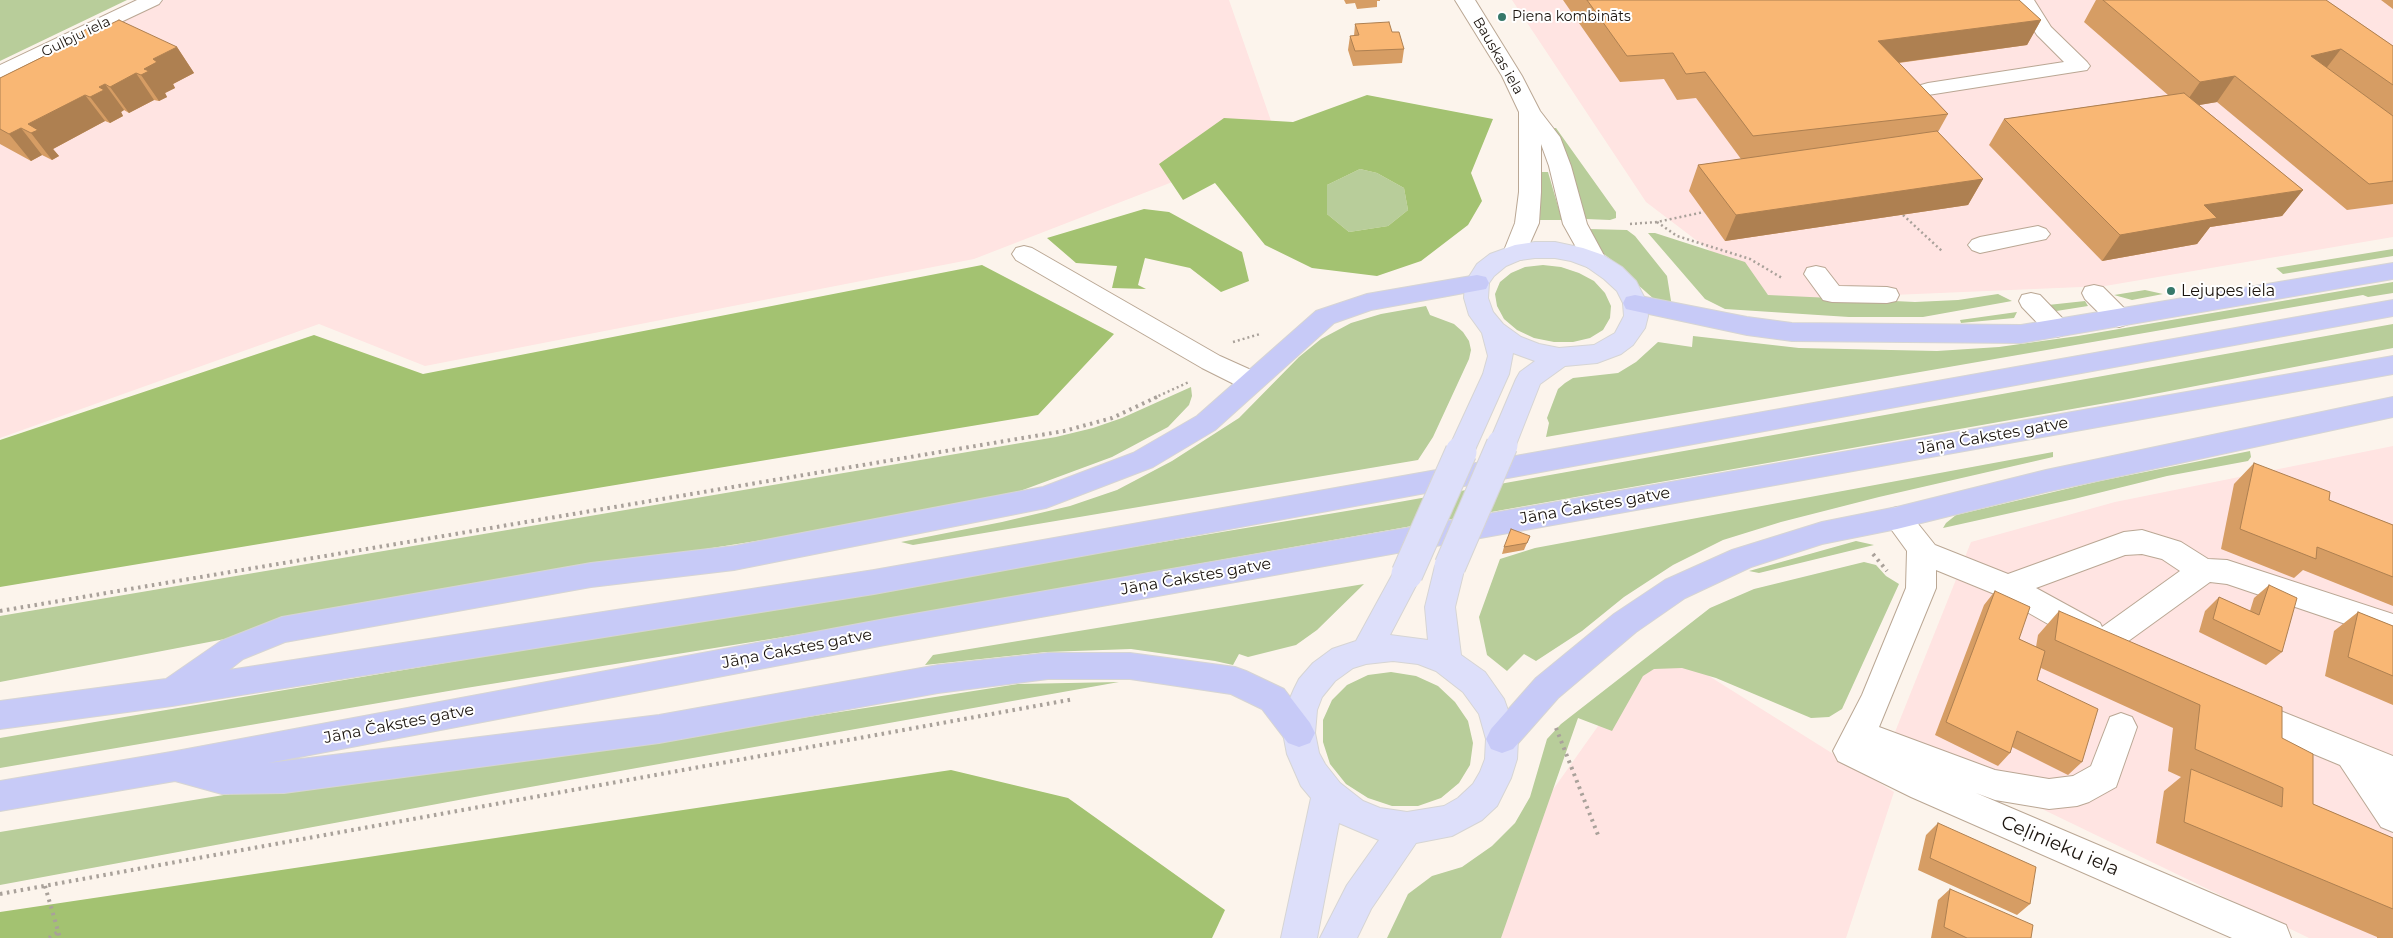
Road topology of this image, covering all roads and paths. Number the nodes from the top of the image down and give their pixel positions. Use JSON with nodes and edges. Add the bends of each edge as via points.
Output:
{"nodes":[{"id":1,"x":152,"y":0,"type":"edge"},
{"id":2,"x":1465,"y":0,"type":"edge"},
{"id":3,"x":2024,"y":0,"type":"edge"},
{"id":4,"x":0,"y":73,"type":"edge"},
{"id":5,"x":1928,"y":89,"type":"dead end"},
{"id":6,"x":1530,"y":112,"type":"junction"},
{"id":7,"x":1704,"y":212,"type":"dead end"},
{"id":8,"x":1903,"y":215,"type":"edge"},
{"id":9,"x":1657,"y":222,"type":"junction"},
{"id":10,"x":1630,"y":224,"type":"dead end"},
{"id":11,"x":2036,"y":232,"type":"dead end"},
{"id":12,"x":1980,"y":245,"type":"dead end"},
{"id":13,"x":1943,"y":252,"type":"dead end"},
{"id":14,"x":1516,"y":253,"type":"junction"},
{"id":15,"x":1024,"y":254,"type":"dead end"},
{"id":16,"x":1595,"y":262,"type":"junction"},
{"id":17,"x":2393,"y":272,"type":"edge"},
{"id":18,"x":1816,"y":274,"type":"dead end"},
{"id":19,"x":1782,"y":278,"type":"dead end"},
{"id":20,"x":1478,"y":283,"type":"junction"},
{"id":21,"x":2094,"y":293,"type":"dead end"},
{"id":22,"x":1887,"y":295,"type":"dead end"},
{"id":23,"x":2031,"y":301,"type":"dead end"},
{"id":24,"x":1634,"y":303,"type":"junction"},
{"id":25,"x":2393,"y":308,"type":"edge"},
{"id":26,"x":2119,"y":318,"type":"junction"},
{"id":27,"x":2057,"y":328,"type":"junction"},
{"id":28,"x":1494,"y":330,"type":"junction"},
{"id":29,"x":1262,"y":334,"type":"dead end"},
{"id":30,"x":1559,"y":357,"type":"junction"},
{"id":31,"x":1211,"y":362,"type":"junction"},
{"id":32,"x":2393,"y":365,"type":"edge"},
{"id":33,"x":1251,"y":381,"type":"junction"},
{"id":34,"x":2393,"y":407,"type":"edge"},
{"id":35,"x":1897,"y":518,"type":"junction"},
{"id":36,"x":1924,"y":553,"type":"junction"},
{"id":37,"x":2204,"y":571,"type":"junction"},
{"id":38,"x":2007,"y":586,"type":"junction"},
{"id":39,"x":0,"y":611,"type":"edge"},
{"id":40,"x":2393,"y":627,"type":"edge"},
{"id":41,"x":1366,"y":651,"type":"junction"},
{"id":42,"x":1447,"y":662,"type":"junction"},
{"id":43,"x":172,"y":692,"type":"junction"},
{"id":44,"x":1078,"y":698,"type":"dead end"},
{"id":45,"x":2221,"y":701,"type":"edge"},
{"id":46,"x":0,"y":715,"type":"edge"},
{"id":47,"x":1556,"y":723,"type":"dead end"},
{"id":48,"x":2121,"y":727,"type":"dead end"},
{"id":49,"x":1299,"y":732,"type":"junction"},
{"id":50,"x":1502,"y":739,"type":"junction"},
{"id":51,"x":1854,"y":742,"type":"junction"},
{"id":52,"x":2351,"y":753,"type":"junction"},
{"id":53,"x":171,"y":767,"type":"junction"},
{"id":54,"x":2393,"y":770,"type":"edge"},
{"id":55,"x":1328,"y":794,"type":"junction"},
{"id":56,"x":0,"y":796,"type":"edge"},
{"id":57,"x":2393,"y":816,"type":"edge"},
{"id":58,"x":1407,"y":828,"type":"junction"},
{"id":59,"x":1598,"y":835,"type":"dead end"},
{"id":60,"x":45,"y":886,"type":"junction"},
{"id":61,"x":0,"y":894,"type":"edge"},
{"id":62,"x":58,"y":932,"type":"junction"},
{"id":63,"x":49,"y":938,"type":"edge"},
{"id":64,"x":60,"y":938,"type":"edge"},
{"id":65,"x":1299,"y":938,"type":"edge"},
{"id":66,"x":1338,"y":938,"type":"edge"},
{"id":67,"x":2273,"y":938,"type":"edge"}],
"edges":[{"from":1,"to":4,"type":"street","name":"Gulbju iela"},
{"from":2,"to":6,"type":"street","name":"Bauskas iela","via":[[1512,76]]},
{"from":3,"to":5,"type":"street","via":[[2044,31],[2080,66]]},
{"from":6,"to":14,"type":"street","via":[[1527,223]]},
{"from":6,"to":16,"type":"street","name":"Bauskas iela","via":[[1549,137],[1575,224]]},
{"from":7,"to":9,"type":"path"},
{"from":8,"to":13,"type":"path"},
{"from":9,"to":10,"type":"path"},
{"from":9,"to":19,"type":"path","via":[[1677,236],[1750,259]]},
{"from":11,"to":12,"type":"street"},
{"from":14,"to":16,"type":"main road","via":[[1555,250]]},
{"from":14,"to":20,"type":"main road","via":[[1498,260],[1485,270]]},
{"from":15,"to":31,"type":"street"},
{"from":16,"to":24,"type":"main road","via":[[1627,287]]},
{"from":17,"to":26,"type":"highway"},
{"from":18,"to":22,"type":"street","via":[[1832,294]]},
{"from":20,"to":28,"type":"main road","via":[[1476,298],[1481,315]]},
{"from":20,"to":33,"type":"highway","via":[[1367,302],[1325,318]]},
{"from":21,"to":26,"type":"street"},
{"from":23,"to":27,"type":"street"},
{"from":24,"to":27,"type":"highway","via":[[1747,326],[1818,334],[2021,334]]},
{"from":24,"to":30,"type":"main road","via":[[1636,316],[1632,328],[1618,343],[1596,354]]},
{"from":25,"to":43,"type":"highway","via":[[874,582]]},
{"from":26,"to":27,"type":"highway"},
{"from":28,"to":30,"type":"main road","via":[[1512,343]]},
{"from":28,"to":41,"type":"main road","bridge":true,"via":[[1501,356],[1496,374],[1407,574]]},
{"from":29,"to":31,"type":"path","via":[[1232,342]]},
{"from":30,"to":42,"type":"main road","bridge":true,"via":[[1529,379],[1450,566],[1440,607]]},
{"from":31,"to":33,"type":"street"},
{"from":31,"to":39,"type":"path","via":[[1188,383],[1112,418],[1064,431]]},
{"from":32,"to":53,"type":"highway","name":"Jāņa Čakstes gatve","via":[[885,632]]},
{"from":33,"to":43,"type":"highway","via":[[1206,423],[1143,460],[1046,497],[734,558],[591,575],[282,630],[232,650]]},
{"from":34,"to":35,"type":"highway","via":[[2046,481]]},
{"from":35,"to":36,"type":"street","via":[[1919,542]]},
{"from":35,"to":50,"type":"highway","via":[[1822,533],[1742,558],[1675,589],[1625,623],[1547,688]]},
{"from":36,"to":38,"type":"street"},
{"from":36,"to":51,"type":"street","via":[[1922,588]]},
{"from":37,"to":38,"type":"street","via":[[2171,550],[2142,542],[2124,544]]},
{"from":37,"to":38,"type":"street","via":[[2117,648]]},
{"from":37,"to":40,"type":"street","via":[[2227,572]]},
{"from":41,"to":42,"type":"main road","via":[[1412,650]]},
{"from":41,"to":49,"type":"main road","via":[[1343,658],[1324,672],[1301,710]]},
{"from":42,"to":50,"type":"main road","via":[[1474,682],[1493,709]]},
{"from":43,"to":46,"type":"highway"},
{"from":44,"to":60,"type":"path"},
{"from":45,"to":52,"type":"street"},
{"from":47,"to":59,"type":"path"},
{"from":48,"to":51,"type":"street","via":[[2104,776],[2077,791],[2048,794],[1995,784]]},
{"from":49,"to":53,"type":"highway","via":[[1273,699],[1235,681],[1130,666],[1048,666],[938,678],[659,729],[284,778],[222,779]]},
{"from":49,"to":55,"type":"main road","via":[[1303,754],[1312,775]]},
{"from":50,"to":58,"type":"main road","via":[[1496,778],[1485,795],[1452,820]]},
{"from":51,"to":67,"type":"street","name":"Ceļinieku iela","via":[[1923,786]]},
{"from":52,"to":54,"type":"street"},
{"from":52,"to":57,"type":"street"},
{"from":53,"to":56,"type":"highway","name":"Jāņa Čakstes gatve"},
{"from":55,"to":58,"type":"main road","via":[[1351,812],[1378,824]]},
{"from":55,"to":65,"type":"main road"},
{"from":58,"to":66,"type":"main road","via":[[1359,897]]},
{"from":60,"to":61,"type":"path"},
{"from":60,"to":62,"type":"path"},
{"from":62,"to":63,"type":"path"},
{"from":62,"to":64,"type":"path"}]}
